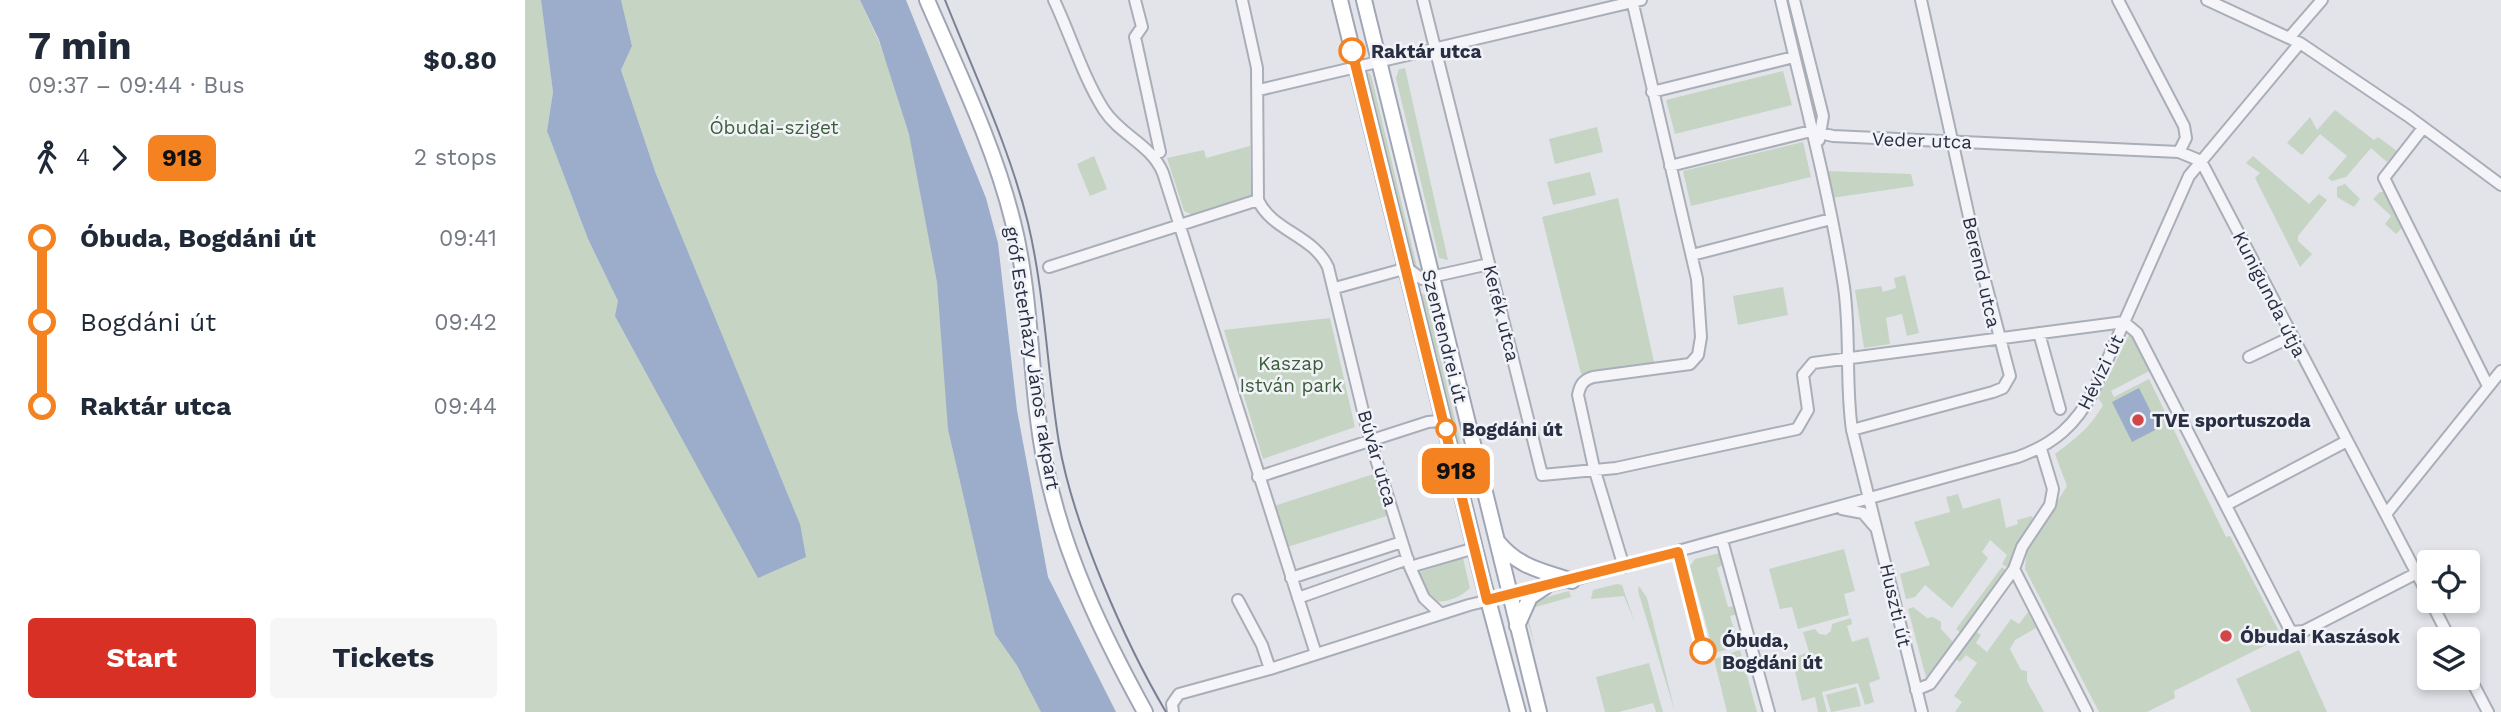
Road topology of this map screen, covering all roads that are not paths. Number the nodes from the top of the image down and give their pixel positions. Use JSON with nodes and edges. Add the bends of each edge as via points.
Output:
{"nodes":[{"id":1,"x":927,"y":0,"type":"edge"},
{"id":2,"x":1054,"y":0,"type":"edge"},
{"id":3,"x":1135,"y":0,"type":"edge"},
{"id":4,"x":1242,"y":0,"type":"edge"},
{"id":5,"x":1340,"y":0,"type":"edge"},
{"id":6,"x":1364,"y":0,"type":"edge"},
{"id":7,"x":1423,"y":0,"type":"edge"},
{"id":8,"x":1781,"y":0,"type":"edge"},
{"id":9,"x":1794,"y":0,"type":"edge"},
{"id":10,"x":1921,"y":0,"type":"edge"},
{"id":11,"x":2118,"y":0,"type":"edge"},
{"id":12,"x":2207,"y":0,"type":"edge"},
{"id":13,"x":2322,"y":0,"type":"edge"},
{"id":14,"x":1635,"y":1,"type":"edge"},
{"id":15,"x":2294,"y":41,"type":"junction"},
{"id":16,"x":1438,"y":50,"type":"junction"},
{"id":17,"x":1794,"y":57,"type":"junction"},
{"id":18,"x":1378,"y":63,"type":"junction"},
{"id":19,"x":1356,"y":68,"type":"junction"},
{"id":20,"x":1259,"y":90,"type":"junction"},
{"id":21,"x":1652,"y":92,"type":"junction"},
{"id":22,"x":2423,"y":128,"type":"junction"},
{"id":23,"x":1816,"y":132,"type":"junction"},
{"id":24,"x":1954,"y":142,"type":"junction"},
{"id":25,"x":1160,"y":152,"type":"dead end"},
{"id":26,"x":2179,"y":152,"type":"junction"},
{"id":27,"x":2201,"y":161,"type":"junction"},
{"id":28,"x":1670,"y":166,"type":"junction"},
{"id":29,"x":2501,"y":185,"type":"edge"},
{"id":30,"x":1258,"y":200,"type":"junction"},
{"id":31,"x":1831,"y":219,"type":"junction"},
{"id":32,"x":1182,"y":225,"type":"junction"},
{"id":33,"x":1692,"y":255,"type":"junction"},
{"id":34,"x":1404,"y":262,"type":"junction"},
{"id":35,"x":1489,"y":264,"type":"junction"},
{"id":36,"x":1049,"y":267,"type":"dead end"},
{"id":37,"x":1430,"y":278,"type":"junction"},
{"id":38,"x":1335,"y":288,"type":"junction"},
{"id":39,"x":2125,"y":322,"type":"junction"},
{"id":40,"x":2039,"y":333,"type":"junction"},
{"id":41,"x":2291,"y":337,"type":"junction"},
{"id":42,"x":1998,"y":338,"type":"junction"},
{"id":43,"x":2249,"y":357,"type":"dead end"},
{"id":44,"x":1848,"y":359,"type":"junction"},
{"id":45,"x":2501,"y":371,"type":"edge"},
{"id":46,"x":2488,"y":386,"type":"junction"},
{"id":47,"x":2060,"y":409,"type":"dead end"},
{"id":48,"x":1446,"y":430,"type":"junction"},
{"id":49,"x":1852,"y":430,"type":"junction"},
{"id":50,"x":1370,"y":440,"type":"junction"},
{"id":51,"x":2347,"y":441,"type":"junction"},
{"id":52,"x":2041,"y":449,"type":"junction"},
{"id":53,"x":1594,"y":468,"type":"junction"},
{"id":54,"x":1258,"y":477,"type":"junction"},
{"id":55,"x":1870,"y":499,"type":"junction"},
{"id":56,"x":2226,"y":505,"type":"junction"},
{"id":57,"x":1835,"y":509,"type":"junction"},
{"id":58,"x":2386,"y":513,"type":"junction"},
{"id":59,"x":1879,"y":532,"type":"junction"},
{"id":60,"x":1495,"y":539,"type":"junction"},
{"id":61,"x":1722,"y":540,"type":"junction"},
{"id":62,"x":1402,"y":542,"type":"junction"},
{"id":63,"x":1475,"y":548,"type":"junction"},
{"id":64,"x":1409,"y":563,"type":"junction"},
{"id":65,"x":1624,"y":567,"type":"junction"},
{"id":66,"x":2014,"y":569,"type":"junction"},
{"id":67,"x":2417,"y":573,"type":"joint"},
{"id":68,"x":1291,"y":578,"type":"junction"},
{"id":69,"x":1572,"y":580,"type":"junction"},
{"id":70,"x":1545,"y":587,"type":"junction"},
{"id":71,"x":1509,"y":595,"type":"junction"},
{"id":72,"x":1298,"y":598,"type":"junction"},
{"id":73,"x":1238,"y":600,"type":"dead end"},
{"id":74,"x":1487,"y":600,"type":"junction"},
{"id":75,"x":1441,"y":614,"type":"junction"},
{"id":76,"x":1517,"y":626,"type":"junction"},
{"id":77,"x":1316,"y":654,"type":"junction"},
{"id":78,"x":1271,"y":669,"type":"junction"},
{"id":79,"x":1916,"y":690,"type":"junction"},
{"id":80,"x":2476,"y":690,"type":"edge"},
{"id":81,"x":1172,"y":711,"type":"edge"},
{"id":82,"x":1146,"y":712,"type":"edge"},
{"id":83,"x":1518,"y":712,"type":"edge"},
{"id":84,"x":1539,"y":712,"type":"edge"},
{"id":85,"x":1769,"y":712,"type":"edge"},
{"id":86,"x":1921,"y":712,"type":"edge"},
{"id":87,"x":2087,"y":712,"type":"edge"},
{"id":88,"x":2488,"y":712,"type":"edge"}],
"edges":[{"from":1,"to":82,"type":"main road","name":"gróf Esterházy János rakpart","via":[[987,143],[1012,219],[1025,288],[1045,463],[1062,529],[1101,624]]},
{"from":2,"to":32,"type":"street","via":[[1103,108],[1159,163]]},
{"from":3,"to":25,"type":"street","via":[[1142,27],[1135,37]]},
{"from":4,"to":20,"type":"street"},
{"from":5,"to":19,"type":"main road","name":"Szentendrei út"},
{"from":6,"to":18,"type":"main road","name":"Szentendrei út"},
{"from":7,"to":16,"type":"street","name":"Kerék utca"},
{"from":8,"to":17,"type":"street"},
{"from":9,"to":23,"type":"street","via":[[1823,116]]},
{"from":10,"to":24,"type":"street","name":"Berend utca"},
{"from":11,"to":26,"type":"street","via":[[2184,126],[2186,138]]},
{"from":12,"to":15,"type":"street"},
{"from":13,"to":15,"type":"street","name":"Hévízi út"},
{"from":14,"to":16,"type":"street"},
{"from":14,"to":21,"type":"street"},
{"from":15,"to":22,"type":"street"},
{"from":15,"to":27,"type":"street","name":"Hévízi út"},
{"from":16,"to":18,"type":"street"},
{"from":16,"to":35,"type":"street","name":"Kerék utca"},
{"from":17,"to":21,"type":"street"},
{"from":17,"to":23,"type":"street"},
{"from":18,"to":19,"type":"street"},
{"from":18,"to":37,"type":"main road","name":"Szentendrei út"},
{"from":19,"to":20,"type":"street"},
{"from":19,"to":34,"type":"main road","name":"Szentendrei út"},
{"from":20,"to":30,"type":"street"},
{"from":21,"to":28,"type":"street"},
{"from":22,"to":29,"type":"street"},
{"from":22,"to":46,"type":"street","via":[[2384,178]]},
{"from":23,"to":24,"type":"street","name":"Veder utca"},
{"from":23,"to":28,"type":"street","name":"Veder utca"},
{"from":23,"to":31,"type":"street","name":"Huszti út"},
{"from":24,"to":26,"type":"street","name":"Veder utca"},
{"from":24,"to":42,"type":"street","name":"Berend utca"},
{"from":26,"to":27,"type":"street"},
{"from":27,"to":39,"type":"street","name":"Hévízi út","via":[[2189,176]]},
{"from":27,"to":41,"type":"street","name":"Kunigunda útja"},
{"from":28,"to":33,"type":"street"},
{"from":30,"to":32,"type":"street"},
{"from":30,"to":38,"type":"street","name":"Búvár utca","via":[[1266,215],[1321,253]]},
{"from":31,"to":33,"type":"street"},
{"from":31,"to":44,"type":"street","name":"Huszti út","via":[[1850,333]]},
{"from":32,"to":36,"type":"street"},
{"from":32,"to":54,"type":"street"},
{"from":33,"to":53,"type":"street","via":[[1701,337],[1696,359],[1684,366],[1586,379],[1578,395]]},
{"from":34,"to":37,"type":"street","via":[[1415,277]]},
{"from":34,"to":38,"type":"street","via":[[1400,270]]},
{"from":34,"to":48,"type":"main road","name":"Szentendrei út"},
{"from":35,"to":37,"type":"street"},
{"from":35,"to":53,"type":"street","name":"Kerék utca","via":[[1542,475]]},
{"from":37,"to":60,"type":"main road","name":"Szentendrei út"},
{"from":38,"to":50,"type":"street","name":"Búvár utca"},
{"from":39,"to":40,"type":"street"},
{"from":39,"to":52,"type":"street","name":"Hévízi út","via":[[2085,408],[2056,440]]},
{"from":39,"to":56,"type":"street","via":[[2137,333]]},
{"from":40,"to":42,"type":"street"},
{"from":40,"to":47,"type":"street"},
{"from":41,"to":43,"type":"street"},
{"from":41,"to":51,"type":"street","name":"Kunigunda útja"},
{"from":42,"to":44,"type":"street"},
{"from":42,"to":49,"type":"street","name":"Berend utca","via":[[2010,376],[2003,388]]},
{"from":44,"to":49,"type":"street","name":"Huszti út"},
{"from":44,"to":53,"type":"street","via":[[1813,363],[1803,375],[1808,410],[1797,429],[1616,468]]},
{"from":45,"to":46,"type":"street"},
{"from":46,"to":58,"type":"street"},
{"from":48,"to":50,"type":"street","via":[[1438,421]]},
{"from":48,"to":63,"type":"main road","name":"Szentendrei út"},
{"from":49,"to":55,"type":"street","name":"Huszti út"},
{"from":50,"to":54,"type":"street"},
{"from":50,"to":62,"type":"street","name":"Búvár utca"},
{"from":51,"to":56,"type":"street"},
{"from":51,"to":58,"type":"street","name":"Kunigunda útja"},
{"from":52,"to":55,"type":"street"},
{"from":52,"to":66,"type":"street","via":[[2052,500],[2022,547]]},
{"from":53,"to":65,"type":"street"},
{"from":54,"to":68,"type":"street"},
{"from":55,"to":57,"type":"street"},
{"from":55,"to":59,"type":"street","name":"Huszti út"},
{"from":56,"to":67,"type":"street","via":[[2291,632],[2304,631]]},
{"from":57,"to":59,"type":"street","via":[[1863,513]]},
{"from":57,"to":61,"type":"street"},
{"from":58,"to":67,"type":"street","name":"Kunigunda útja"},
{"from":59,"to":79,"type":"street","name":"Huszti út"},
{"from":60,"to":69,"type":"main road","via":[[1521,564]]},
{"from":60,"to":71,"type":"main road","name":"Szentendrei út"},
{"from":61,"to":65,"type":"street"},
{"from":61,"to":85,"type":"street"},
{"from":62,"to":64,"type":"street","name":"Búvár utca"},
{"from":62,"to":68,"type":"street"},
{"from":63,"to":64,"type":"street"},
{"from":63,"to":74,"type":"main road","name":"Szentendrei út"},
{"from":64,"to":72,"type":"street"},
{"from":64,"to":75,"type":"street","name":"Búvár utca","via":[[1424,598]]},
{"from":65,"to":69,"type":"street"},
{"from":66,"to":79,"type":"street","via":[[1930,684]]},
{"from":66,"to":87,"type":"street"},
{"from":68,"to":72,"type":"street"},
{"from":69,"to":70,"type":"street"},
{"from":70,"to":71,"type":"street"},
{"from":70,"to":76,"type":"main road","via":[[1530,597]]},
{"from":71,"to":74,"type":"street"},
{"from":71,"to":76,"type":"main road","name":"Szentendrei út"},
{"from":72,"to":77,"type":"street"},
{"from":73,"to":78,"type":"street"},
{"from":74,"to":75,"type":"street"},
{"from":74,"to":83,"type":"main road","name":"Szentendrei út"},
{"from":75,"to":77,"type":"street"},
{"from":76,"to":84,"type":"main road","name":"Szentendrei út"},
{"from":77,"to":78,"type":"street"},
{"from":78,"to":81,"type":"street","via":[[1179,694]]},
{"from":79,"to":86,"type":"street","name":"Huszti út"},
{"from":80,"to":88,"type":"street"}]}
